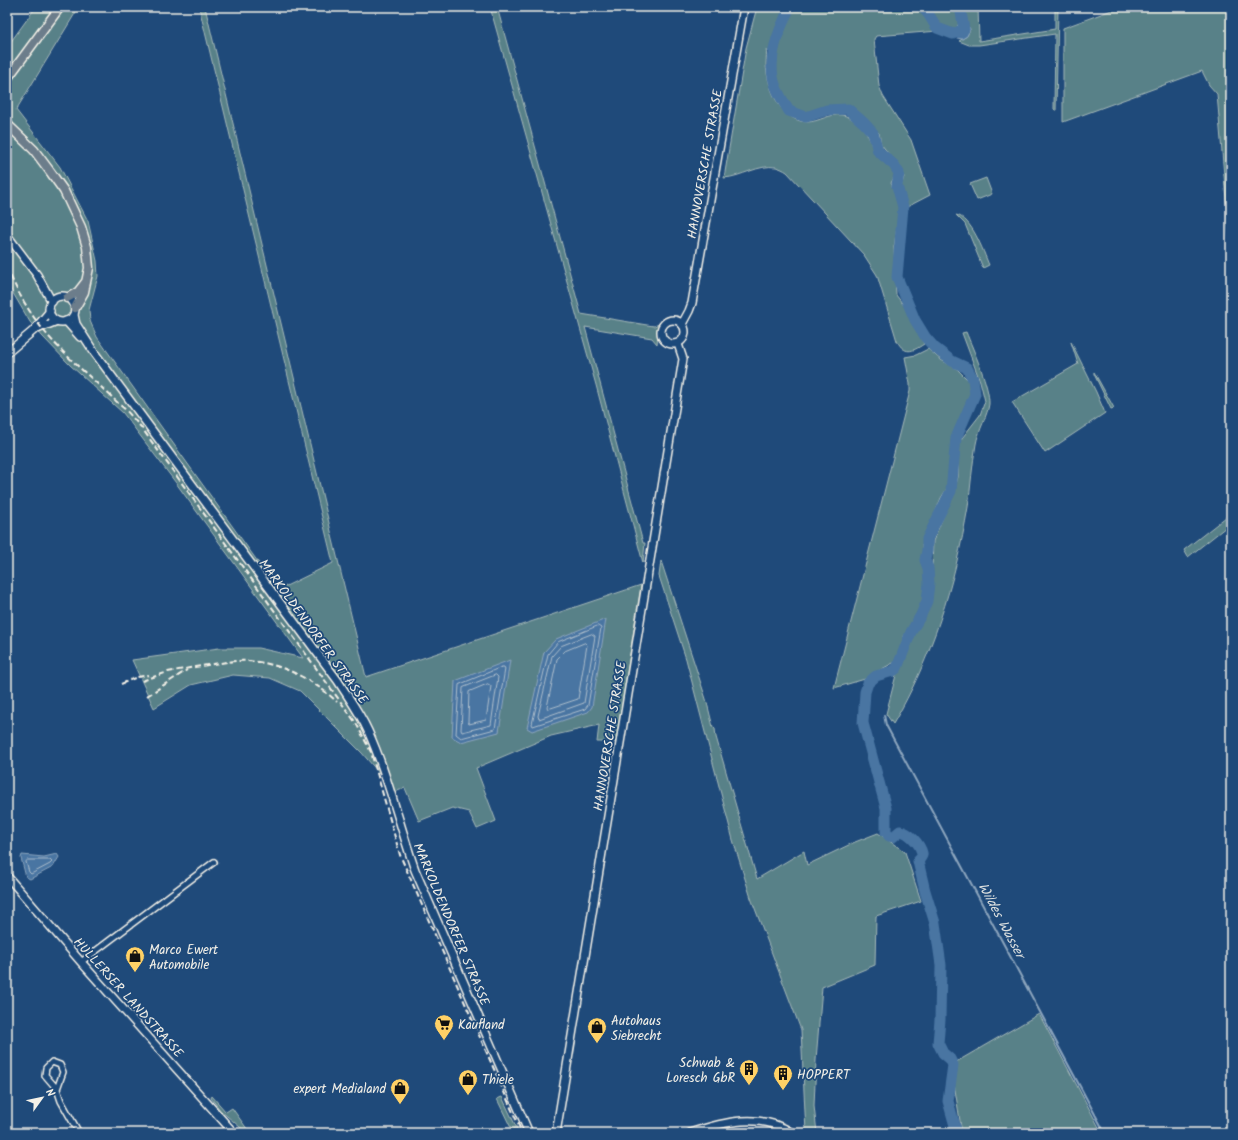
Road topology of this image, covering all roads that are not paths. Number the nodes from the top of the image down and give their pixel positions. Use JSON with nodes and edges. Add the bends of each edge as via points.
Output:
{"nodes":[{"id":1,"x":60,"y":7,"type":"edge"},
{"id":2,"x":744,"y":7,"type":"edge"},
{"id":3,"x":7,"y":79,"type":"edge"},
{"id":4,"x":7,"y":125,"type":"edge"},
{"id":5,"x":7,"y":235,"type":"edge"},
{"id":6,"x":37,"y":275,"type":"junction"},
{"id":7,"x":86,"y":281,"type":"junction"},
{"id":8,"x":63,"y":297,"type":"junction"},
{"id":9,"x":52,"y":302,"type":"junction"},
{"id":10,"x":50,"y":311,"type":"junction"},
{"id":11,"x":74,"y":311,"type":"junction"},
{"id":12,"x":57,"y":321,"type":"junction"},
{"id":13,"x":66,"y":321,"type":"junction"},
{"id":14,"x":682,"y":324,"type":"junction"},
{"id":15,"x":33,"y":331,"type":"junction"},
{"id":16,"x":678,"y":344,"type":"junction"},
{"id":17,"x":94,"y":352,"type":"junction"},
{"id":18,"x":7,"y":353,"type":"edge"},
{"id":19,"x":214,"y":862,"type":"dead end"},
{"id":20,"x":7,"y":876,"type":"edge"},
{"id":21,"x":81,"y":962,"type":"junction"},
{"id":22,"x":57,"y":1089,"type":"junction"},
{"id":23,"x":79,"y":1133,"type":"edge"},
{"id":24,"x":234,"y":1133,"type":"edge"},
{"id":25,"x":528,"y":1133,"type":"edge"},
{"id":26,"x":556,"y":1133,"type":"edge"},
{"id":27,"x":690,"y":1133,"type":"edge"},
{"id":28,"x":792,"y":1133,"type":"edge"}],
"edges":[{"from":1,"to":3,"type":"main road"},
{"from":2,"to":14,"type":"main road","name":"HANNOVERSCHE STRASSE","via":[[692,302]]},
{"from":4,"to":7,"type":"main road","via":[[34,150],[64,191],[84,236],[88,252],[89,268]]},
{"from":5,"to":6,"type":"main road"},
{"from":6,"to":8,"type":"main road","via":[[52,291]]},
{"from":6,"to":9,"type":"main road"},
{"from":7,"to":8,"type":"main road","via":[[78,292]]},
{"from":7,"to":11,"type":"main road","via":[[84,292]]},
{"from":8,"to":9,"type":"main road"},
{"from":8,"to":11,"type":"main road","via":[[71,300]]},
{"from":9,"to":10,"type":"main road"},
{"from":10,"to":12,"type":"main road"},
{"from":10,"to":15,"type":"main road"},
{"from":11,"to":13,"type":"main road"},
{"from":11,"to":17,"type":"main road","name":"MARKOLDENDORFER STRASSE","via":[[76,324]]},
{"from":12,"to":13,"type":"main road"},
{"from":12,"to":15,"type":"main road"},
{"from":13,"to":17,"type":"main road","name":"MARKOLDENDORFER STRASSE"},
{"from":14,"to":16,"type":"main road","name":"HANNOVERSCHE STRASSE","via":[[685,336]]},
{"from":14,"to":16,"type":"main road","via":[[675,320],[667,322],[661,331],[666,342]]},
{"from":15,"to":18,"type":"main road"},
{"from":16,"to":26,"type":"main road","name":"HANNOVERSCHE STRASSE","via":[[683,358]]},
{"from":17,"to":25,"type":"main road","name":"MARKOLDENDORFER STRASSE","via":[[338,681],[367,729],[381,763],[415,870]]},
{"from":19,"to":21,"type":"street"},
{"from":20,"to":21,"type":"main road","name":"HULLERSER LANDSTRASSE"},
{"from":21,"to":24,"type":"main road","name":"HULLERSER LANDSTRASSE"},
{"from":22,"to":22,"type":"street","via":[[45,1074],[46,1068],[52,1062],[60,1065],[63,1072]]},
{"from":22,"to":23,"type":"street"},
{"from":27,"to":28,"type":"main road","via":[[747,1120],[781,1126]]}]}
